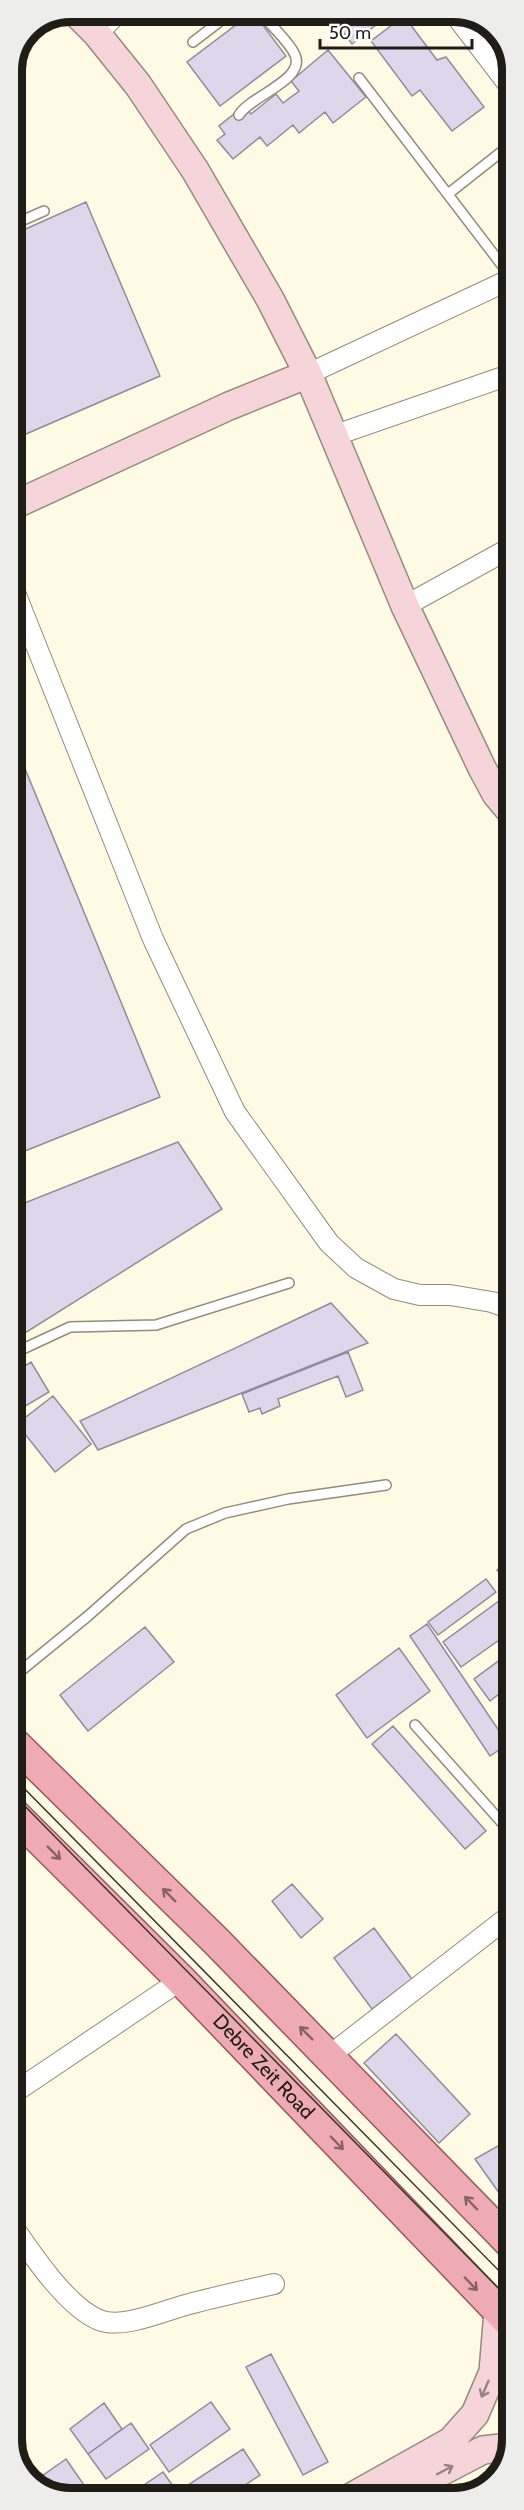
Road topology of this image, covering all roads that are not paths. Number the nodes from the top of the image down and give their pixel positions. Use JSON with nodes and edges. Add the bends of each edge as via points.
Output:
{"nodes":[{"id":1,"x":86,"y":23,"type":"edge"},
{"id":2,"x":108,"y":23,"type":"edge"},
{"id":3,"x":218,"y":23,"type":"edge"},
{"id":4,"x":269,"y":23,"type":"edge"},
{"id":5,"x":462,"y":24,"type":"edge"},
{"id":6,"x":97,"y":34,"type":"junction"},
{"id":7,"x":193,"y":42,"type":"dead end"},
{"id":8,"x":501,"y":74,"type":"edge"},
{"id":9,"x":359,"y":78,"type":"dead end"},
{"id":10,"x":239,"y":115,"type":"dead end"},
{"id":11,"x":501,"y":152,"type":"edge"},
{"id":12,"x":448,"y":194,"type":"junction"},
{"id":13,"x":44,"y":211,"type":"dead end"},
{"id":14,"x":23,"y":220,"type":"edge"},
{"id":15,"x":501,"y":264,"type":"edge"},
{"id":16,"x":501,"y":283,"type":"edge"},
{"id":17,"x":308,"y":374,"type":"junction"},
{"id":18,"x":501,"y":378,"type":"edge"},
{"id":19,"x":333,"y":436,"type":"junction"},
{"id":20,"x":23,"y":501,"type":"edge"},
{"id":21,"x":501,"y":553,"type":"edge"},
{"id":22,"x":405,"y":606,"type":"junction"},
{"id":23,"x":23,"y":613,"type":"edge"},
{"id":24,"x":501,"y":800,"type":"edge"},
{"id":25,"x":289,"y":1283,"type":"dead end"},
{"id":26,"x":502,"y":1305,"type":"edge"},
{"id":27,"x":23,"y":1349,"type":"edge"},
{"id":28,"x":386,"y":1485,"type":"dead end"},
{"id":29,"x":23,"y":1669,"type":"edge"},
{"id":30,"x":415,"y":1725,"type":"dead end"},
{"id":31,"x":23,"y":1752,"type":"edge"},
{"id":32,"x":502,"y":1822,"type":"edge"},
{"id":33,"x":23,"y":1823,"type":"edge"},
{"id":34,"x":502,"y":1922,"type":"edge"},
{"id":35,"x":181,"y":1980,"type":"junction"},
{"id":36,"x":329,"y":2056,"type":"junction"},
{"id":37,"x":23,"y":2087,"type":"edge"},
{"id":38,"x":502,"y":2235,"type":"edge"},
{"id":39,"x":23,"y":2240,"type":"edge"},
{"id":40,"x":274,"y":2284,"type":"dead end"},
{"id":41,"x":502,"y":2315,"type":"edge"},
{"id":42,"x":502,"y":2332,"type":"edge"},
{"id":43,"x":501,"y":2448,"type":"edge"},
{"id":44,"x":370,"y":2487,"type":"edge"},
{"id":45,"x":414,"y":2487,"type":"edge"}],
"edges":[{"from":1,"to":6,"type":"street"},
{"from":2,"to":6,"type":"street"},
{"from":3,"to":7,"type":"lane"},
{"from":4,"to":10,"type":"lane","via":[[295,55],[297,64],[292,76],[244,106]]},
{"from":5,"to":8,"type":"street"},
{"from":6,"to":17,"type":"street","via":[[138,85],[195,170],[242,246]]},
{"from":9,"to":12,"type":"lane"},
{"from":11,"to":12,"type":"lane"},
{"from":12,"to":15,"type":"lane"},
{"from":13,"to":14,"type":"lane"},
{"from":16,"to":17,"type":"street"},
{"from":17,"to":19,"type":"street"},
{"from":17,"to":20,"type":"street"},
{"from":18,"to":19,"type":"street"},
{"from":19,"to":22,"type":"street"},
{"from":21,"to":22,"type":"street"},
{"from":22,"to":24,"type":"street"},
{"from":23,"to":26,"type":"street","via":[[153,939],[235,1112],[329,1243],[357,1268],[394,1289]]},
{"from":25,"to":27,"type":"lane","via":[[156,1325],[70,1327]]},
{"from":28,"to":29,"type":"lane","via":[[288,1499],[225,1513],[186,1529]]},
{"from":30,"to":32,"type":"lane"},
{"from":36,"to":31,"type":"main road","one_way":true},
{"from":33,"to":35,"type":"main road","name":"Debre Zeit Road","one_way":true},
{"from":34,"to":36,"type":"street"},
{"from":35,"to":37,"type":"street"},
{"from":35,"to":41,"type":"main road","name":"Debre Zeit Road","one_way":true},
{"from":38,"to":36,"type":"main road","one_way":true},
{"from":39,"to":40,"type":"street","via":[[43,2269],[78,2305],[99,2320],[124,2322]]},
{"from":42,"to":44,"type":"street","one_way":true,"via":[[493,2372],[475,2414],[451,2441]]},
{"from":45,"to":43,"type":"street","one_way":true,"via":[[483,2450]]}]}
